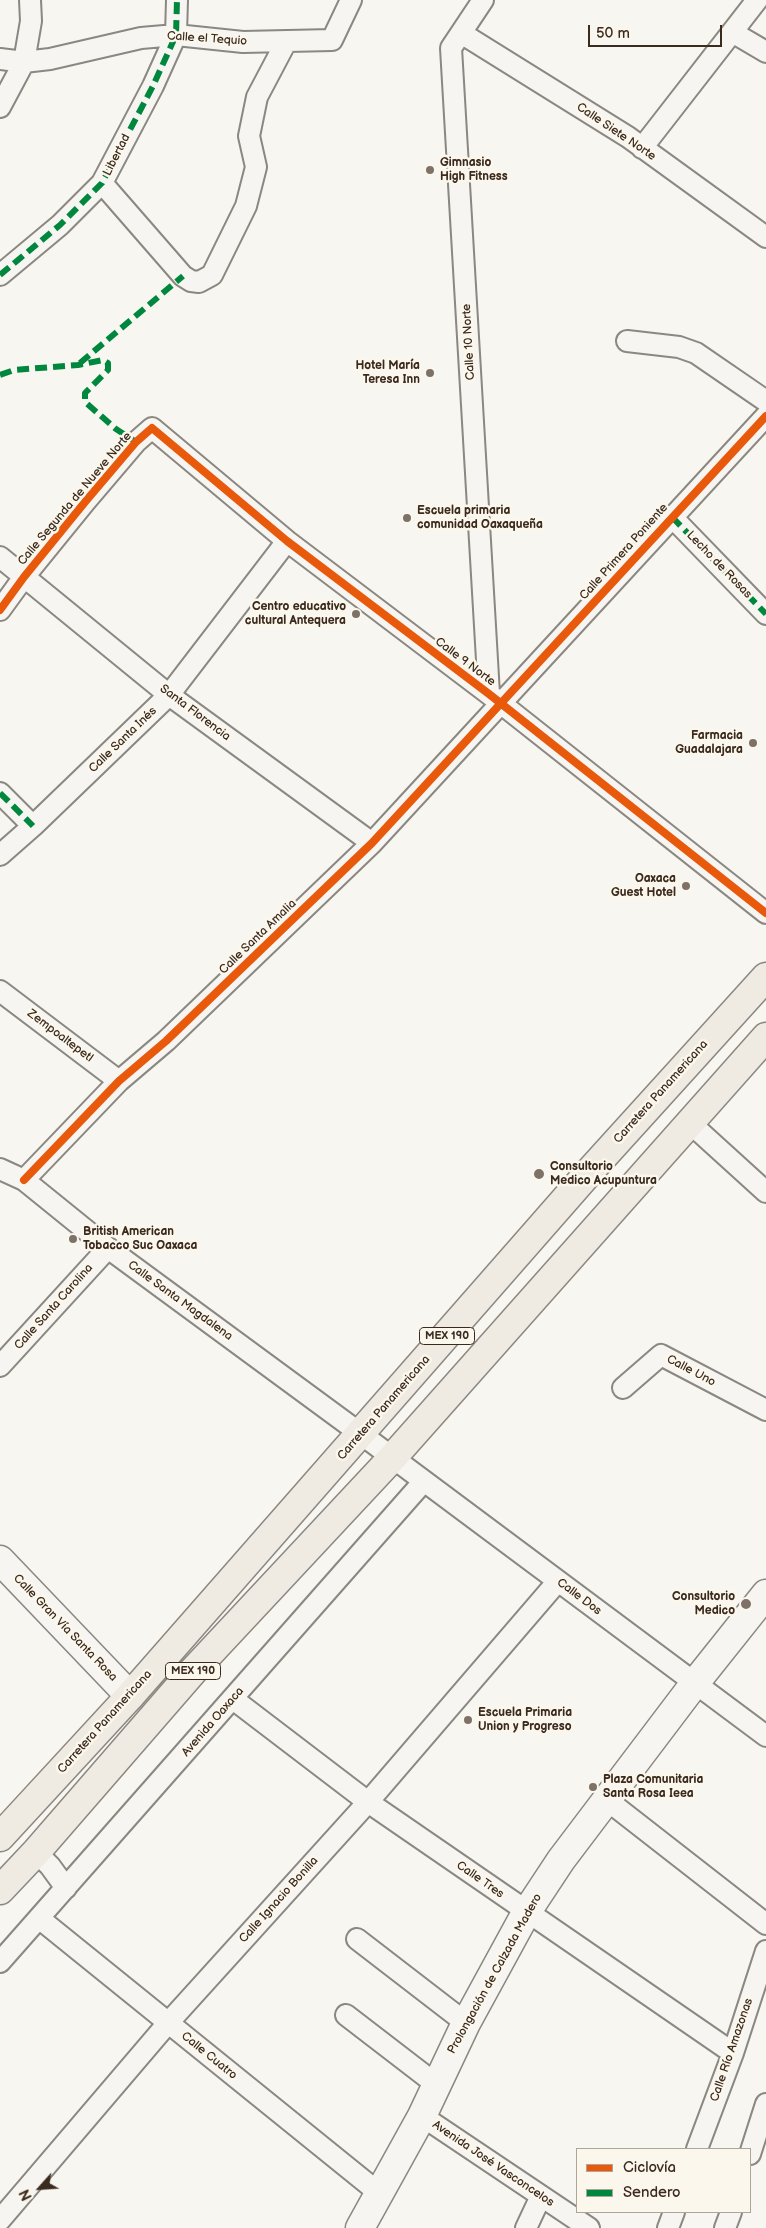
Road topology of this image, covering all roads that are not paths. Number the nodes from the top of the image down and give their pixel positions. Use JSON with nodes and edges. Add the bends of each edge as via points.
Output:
{"nodes":[{"id":1,"x":30,"y":0,"type":"edge"},
{"id":2,"x":177,"y":0,"type":"edge"},
{"id":3,"x":351,"y":0,"type":"edge"},
{"id":4,"x":483,"y":0,"type":"edge"},
{"id":5,"x":757,"y":0,"type":"edge"},
{"id":6,"x":732,"y":32,"type":"junction"},
{"id":7,"x":462,"y":33,"type":"junction"},
{"id":8,"x":176,"y":35,"type":"junction"},
{"id":9,"x":286,"y":42,"type":"junction"},
{"id":10,"x":766,"y":52,"type":"edge"},
{"id":11,"x":0,"y":59,"type":"edge"},
{"id":12,"x":24,"y":62,"type":"junction"},
{"id":13,"x":0,"y":107,"type":"edge"},
{"id":14,"x":642,"y":148,"type":"junction"},
{"id":15,"x":102,"y":183,"type":"junction"},
{"id":16,"x":766,"y":237,"type":"edge"},
{"id":17,"x":0,"y":275,"type":"edge"},
{"id":18,"x":628,"y":341,"type":"dead end"},
{"id":19,"x":766,"y":401,"type":"edge"},
{"id":20,"x":766,"y":416,"type":"edge"},
{"id":21,"x":152,"y":428,"type":"joint"},
{"id":22,"x":672,"y":517,"type":"junction"},
{"id":23,"x":287,"y":541,"type":"junction"},
{"id":24,"x":0,"y":557,"type":"edge"},
{"id":25,"x":24,"y":577,"type":"junction"},
{"id":26,"x":0,"y":610,"type":"edge"},
{"id":27,"x":766,"y":614,"type":"edge"},
{"id":28,"x":169,"y":695,"type":"junction"},
{"id":29,"x":495,"y":699,"type":"junction"},
{"id":30,"x":0,"y":792,"type":"edge"},
{"id":31,"x":33,"y":826,"type":"junction"},
{"id":32,"x":372,"y":843,"type":"junction"},
{"id":33,"x":0,"y":855,"type":"edge"},
{"id":34,"x":766,"y":913,"type":"edge"},
{"id":35,"x":766,"y":978,"type":"edge"},
{"id":36,"x":0,"y":991,"type":"edge"},
{"id":37,"x":766,"y":1037,"type":"edge"},
{"id":38,"x":119,"y":1081,"type":"junction"},
{"id":39,"x":690,"y":1123,"type":"junction"},
{"id":40,"x":0,"y":1169,"type":"edge"},
{"id":41,"x":24,"y":1180,"type":"junction"},
{"id":42,"x":766,"y":1192,"type":"edge"},
{"id":43,"x":108,"y":1248,"type":"junction"},
{"id":44,"x":0,"y":1366,"type":"edge"},
{"id":45,"x":623,"y":1388,"type":"dead end"},
{"id":46,"x":766,"y":1410,"type":"edge"},
{"id":47,"x":361,"y":1434,"type":"junction"},
{"id":48,"x":393,"y":1457,"type":"junction"},
{"id":49,"x":424,"y":1480,"type":"junction"},
{"id":50,"x":0,"y":1560,"type":"edge"},
{"id":51,"x":558,"y":1581,"type":"junction"},
{"id":52,"x":766,"y":1594,"type":"edge"},
{"id":53,"x":695,"y":1683,"type":"junction"},
{"id":54,"x":130,"y":1696,"type":"junction"},
{"id":55,"x":233,"y":1699,"type":"junction"},
{"id":56,"x":766,"y":1736,"type":"edge"},
{"id":57,"x":607,"y":1800,"type":"junction"},
{"id":58,"x":368,"y":1802,"type":"junction"},
{"id":59,"x":0,"y":1837,"type":"edge"},
{"id":60,"x":36,"y":1852,"type":"junction"},
{"id":61,"x":66,"y":1888,"type":"junction"},
{"id":62,"x":0,"y":1890,"type":"edge"},
{"id":63,"x":526,"y":1913,"type":"junction"},
{"id":64,"x":40,"y":1919,"type":"junction"},
{"id":65,"x":766,"y":1924,"type":"edge"},
{"id":66,"x":357,"y":1939,"type":"dead end"},
{"id":67,"x":766,"y":1951,"type":"edge"},
{"id":68,"x":0,"y":1962,"type":"edge"},
{"id":69,"x":346,"y":2015,"type":"dead end"},
{"id":70,"x":168,"y":2023,"type":"junction"},
{"id":71,"x":466,"y":2023,"type":"junction"},
{"id":72,"x":733,"y":2053,"type":"junction"},
{"id":73,"x":437,"y":2086,"type":"junction"},
{"id":74,"x":766,"y":2104,"type":"edge"},
{"id":75,"x":422,"y":2116,"type":"junction"},
{"id":76,"x":697,"y":2148,"type":"edge"},
{"id":77,"x":751,"y":2151,"type":"edge"},
{"id":78,"x":379,"y":2192,"type":"junction"},
{"id":79,"x":541,"y":2196,"type":"junction"},
{"id":80,"x":674,"y":2213,"type":"edge"},
{"id":81,"x":731,"y":2213,"type":"edge"},
{"id":82,"x":0,"y":2220,"type":"edge"},
{"id":83,"x":360,"y":2228,"type":"edge"},
{"id":84,"x":526,"y":2228,"type":"edge"},
{"id":85,"x":589,"y":2228,"type":"edge"},
{"id":86,"x":668,"y":2228,"type":"edge"},
{"id":87,"x":725,"y":2228,"type":"edge"}],
"edges":[{"from":1,"to":12,"type":"street","via":[[31,21]]},
{"from":2,"to":8,"type":"street","name":"Libertad"},
{"from":3,"to":9,"type":"street","name":"Calle el Tequio","via":[[332,40]]},
{"from":4,"to":7,"type":"street","name":"Calle 10 Norte"},
{"from":5,"to":6,"type":"street"},
{"from":6,"to":10,"type":"street"},
{"from":6,"to":14,"type":"street"},
{"from":7,"to":14,"type":"street","name":"Calle Siete Norte"},
{"from":7,"to":29,"type":"street","name":"Calle 10 Norte","via":[[451,48]]},
{"from":8,"to":9,"type":"street","name":"Calle el Tequio","via":[[243,42]]},
{"from":8,"to":12,"type":"street","name":"Calle el Tequio","via":[[141,38]]},
{"from":8,"to":15,"type":"street","name":"Libertad"},
{"from":9,"to":15,"type":"street","via":[[257,97],[249,136],[256,167],[246,206],[212,275],[200,282],[183,276]]},
{"from":11,"to":12,"type":"street","name":"Calle el Tequio"},
{"from":12,"to":13,"type":"street"},
{"from":14,"to":16,"type":"street","name":"Calle Siete Norte"},
{"from":15,"to":17,"type":"street","name":"Libertad","via":[[60,225]]},
{"from":18,"to":19,"type":"street","via":[[679,347],[696,353]]},
{"from":20,"to":22,"type":"street","name":"Calle Primera Poniente"},
{"from":21,"to":23,"type":"street","name":"Calle 9 Norte"},
{"from":21,"to":25,"type":"street","name":"Calle Segunda de Nueve Norte","via":[[136,442]]},
{"from":22,"to":27,"type":"street","name":"Lecho de Rosas"},
{"from":22,"to":29,"type":"street","name":"Calle Primera Poniente"},
{"from":23,"to":28,"type":"street","name":"Calle Santa Inés"},
{"from":23,"to":29,"type":"street","name":"Calle 9 Norte"},
{"from":24,"to":25,"type":"street","name":"Santa Florencia"},
{"from":25,"to":26,"type":"street","name":"Calle Segunda de Nueve Norte"},
{"from":25,"to":28,"type":"street","name":"Santa Florencia"},
{"from":28,"to":31,"type":"street","name":"Calle Santa Inés"},
{"from":28,"to":32,"type":"street","name":"Santa Florencia"},
{"from":29,"to":32,"type":"street","name":"Calle Santa Amalia"},
{"from":29,"to":34,"type":"street","name":"Calle 9 Norte"},
{"from":30,"to":31,"type":"street"},
{"from":31,"to":33,"type":"street","name":"Calle Santa Inés"},
{"from":32,"to":38,"type":"street","name":"Calle Santa Amalia","via":[[166,1041]]},
{"from":35,"to":47,"type":"highway","name":"Carretera Panamericana","number":"MEX 190","via":[[591,1170]]},
{"from":36,"to":38,"type":"street","name":"Zempoaltepetl"},
{"from":37,"to":39,"type":"highway","number":"MEX 190"},
{"from":38,"to":41,"type":"street","name":"Calle Santa Amalia"},
{"from":39,"to":42,"type":"street"},
{"from":39,"to":48,"type":"highway","number":"MEX 190"},
{"from":40,"to":41,"type":"street","name":"Calle Santa Magdalena"},
{"from":41,"to":43,"type":"street","name":"Calle Santa Magdalena"},
{"from":43,"to":44,"type":"street","name":"Calle Santa Carolina"},
{"from":43,"to":47,"type":"street","name":"Calle Santa Magdalena"},
{"from":45,"to":46,"type":"street","name":"Calle Uno","via":[[661,1355]]},
{"from":47,"to":48,"type":"street","name":"Calle Santa Magdalena"},
{"from":47,"to":54,"type":"highway","name":"Carretera Panamericana","number":"MEX 190"},
{"from":48,"to":49,"type":"street","name":"Calle Dos"},
{"from":48,"to":60,"type":"highway","number":"MEX 190","via":[[194,1670]]},
{"from":49,"to":51,"type":"street","name":"Calle Dos"},
{"from":49,"to":55,"type":"street","name":"Avenida Oaxaca"},
{"from":50,"to":54,"type":"street","name":"Calle Gran Vía Santa Rosa"},
{"from":51,"to":53,"type":"street","name":"Calle Dos"},
{"from":51,"to":58,"type":"street","name":"Calle Ignacio Bonilla"},
{"from":52,"to":53,"type":"street","name":"Prolongación de Calzada Madero"},
{"from":53,"to":56,"type":"street","name":"Calle Dos"},
{"from":53,"to":57,"type":"street","name":"Prolongación de Calzada Madero"},
{"from":54,"to":59,"type":"highway","name":"Carretera Panamericana","number":"MEX 190"},
{"from":55,"to":58,"type":"street","name":"Calle Tres"},
{"from":55,"to":61,"type":"street","name":"Avenida Oaxaca"},
{"from":57,"to":63,"type":"street","name":"Prolongación de Calzada Madero"},
{"from":57,"to":65,"type":"street"},
{"from":58,"to":63,"type":"street","name":"Calle Tres"},
{"from":58,"to":70,"type":"street","name":"Calle Ignacio Bonilla"},
{"from":60,"to":61,"type":"street"},
{"from":60,"to":62,"type":"highway","number":"MEX 190"},
{"from":61,"to":64,"type":"street","name":"Avenida Oaxaca"},
{"from":63,"to":71,"type":"street","name":"Prolongación de Calzada Madero"},
{"from":63,"to":72,"type":"street","name":"Calle Tres"},
{"from":64,"to":68,"type":"street","name":"Avenida Oaxaca"},
{"from":64,"to":70,"type":"street","name":"Calle Cuatro"},
{"from":66,"to":71,"type":"street"},
{"from":67,"to":72,"type":"street","name":"Calle Río Amazonas"},
{"from":69,"to":73,"type":"street"},
{"from":70,"to":78,"type":"street","name":"Calle Cuatro"},
{"from":70,"to":82,"type":"street","name":"Calle Ignacio Bonilla"},
{"from":71,"to":73,"type":"street","name":"Prolongación de Calzada Madero"},
{"from":72,"to":76,"type":"street","name":"Calle Río Amazonas"},
{"from":73,"to":75,"type":"street","name":"Prolongación de Calzada Madero"},
{"from":74,"to":77,"type":"street"},
{"from":75,"to":78,"type":"street","name":"Prolongación de Calzada Madero"},
{"from":75,"to":79,"type":"street","name":"Avenida José Vasconcelos"},
{"from":78,"to":83,"type":"street","name":"Prolongación de Calzada Madero"},
{"from":79,"to":84,"type":"street"},
{"from":79,"to":85,"type":"street","name":"Avenida José Vasconcelos"},
{"from":80,"to":86,"type":"street"},
{"from":81,"to":87,"type":"street"}]}
